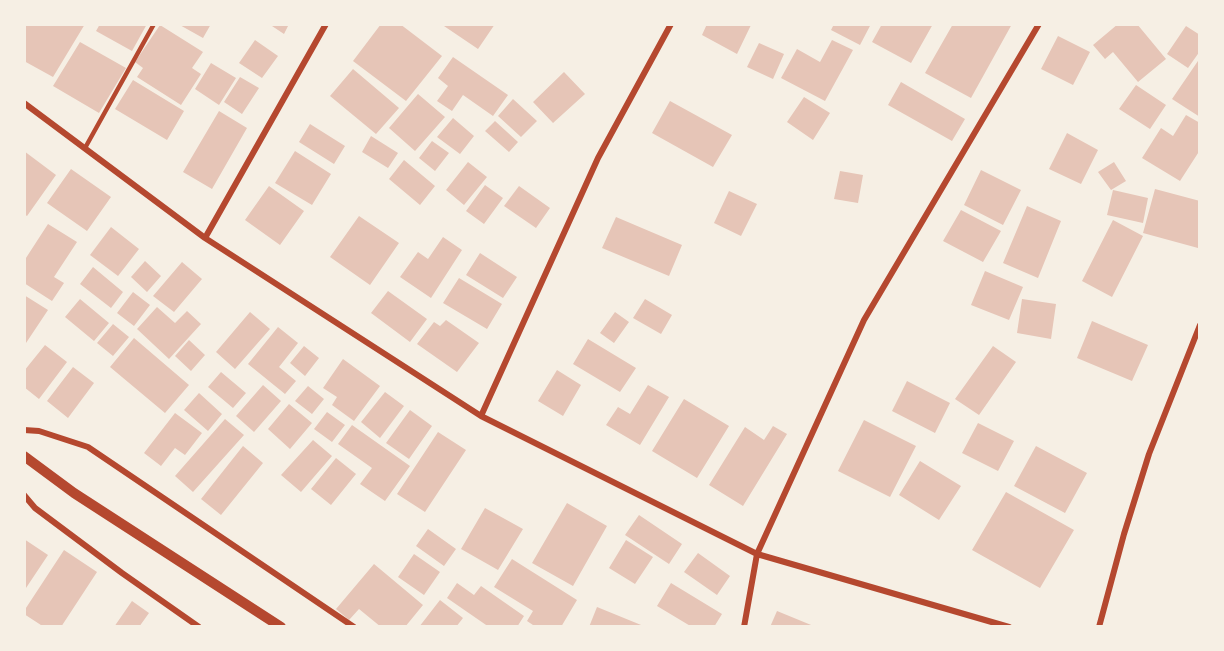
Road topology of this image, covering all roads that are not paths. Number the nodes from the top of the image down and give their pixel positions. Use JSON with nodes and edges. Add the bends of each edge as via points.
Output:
{"nodes":[{"id":1,"x":154,"y":24,"type":"edge"},
{"id":2,"x":326,"y":24,"type":"edge"},
{"id":3,"x":671,"y":24,"type":"edge"},
{"id":4,"x":1039,"y":24,"type":"edge"},
{"id":5,"x":24,"y":103,"type":"edge"},
{"id":6,"x":85,"y":148,"type":"junction"},
{"id":7,"x":205,"y":238,"type":"junction"},
{"id":8,"x":1200,"y":325,"type":"edge"},
{"id":9,"x":481,"y":416,"type":"junction"},
{"id":10,"x":24,"y":430,"type":"edge"},
{"id":11,"x":24,"y":456,"type":"edge"},
{"id":12,"x":24,"y":495,"type":"edge"},
{"id":13,"x":757,"y":554,"type":"junction"},
{"id":14,"x":199,"y":627,"type":"edge"},
{"id":15,"x":281,"y":627,"type":"edge"},
{"id":16,"x":354,"y":627,"type":"edge"},
{"id":17,"x":744,"y":627,"type":"edge"},
{"id":18,"x":1009,"y":627,"type":"edge"},
{"id":19,"x":1099,"y":627,"type":"edge"}],
"edges":[{"from":1,"to":6,"type":"lane"},
{"from":2,"to":7,"type":"street"},
{"from":3,"to":9,"type":"street","via":[[598,158]]},
{"from":4,"to":13,"type":"street","via":[[864,320]]},
{"from":5,"to":6,"type":"street"},
{"from":6,"to":7,"type":"street"},
{"from":7,"to":9,"type":"street"},
{"from":8,"to":19,"type":"street","via":[[1149,454]]},
{"from":9,"to":13,"type":"street"},
{"from":10,"to":16,"type":"street","via":[[88,447]]},
{"from":11,"to":15,"type":"street"},
{"from":12,"to":14,"type":"street","via":[[44,515]]},
{"from":13,"to":17,"type":"street"},
{"from":13,"to":18,"type":"street"}]}
